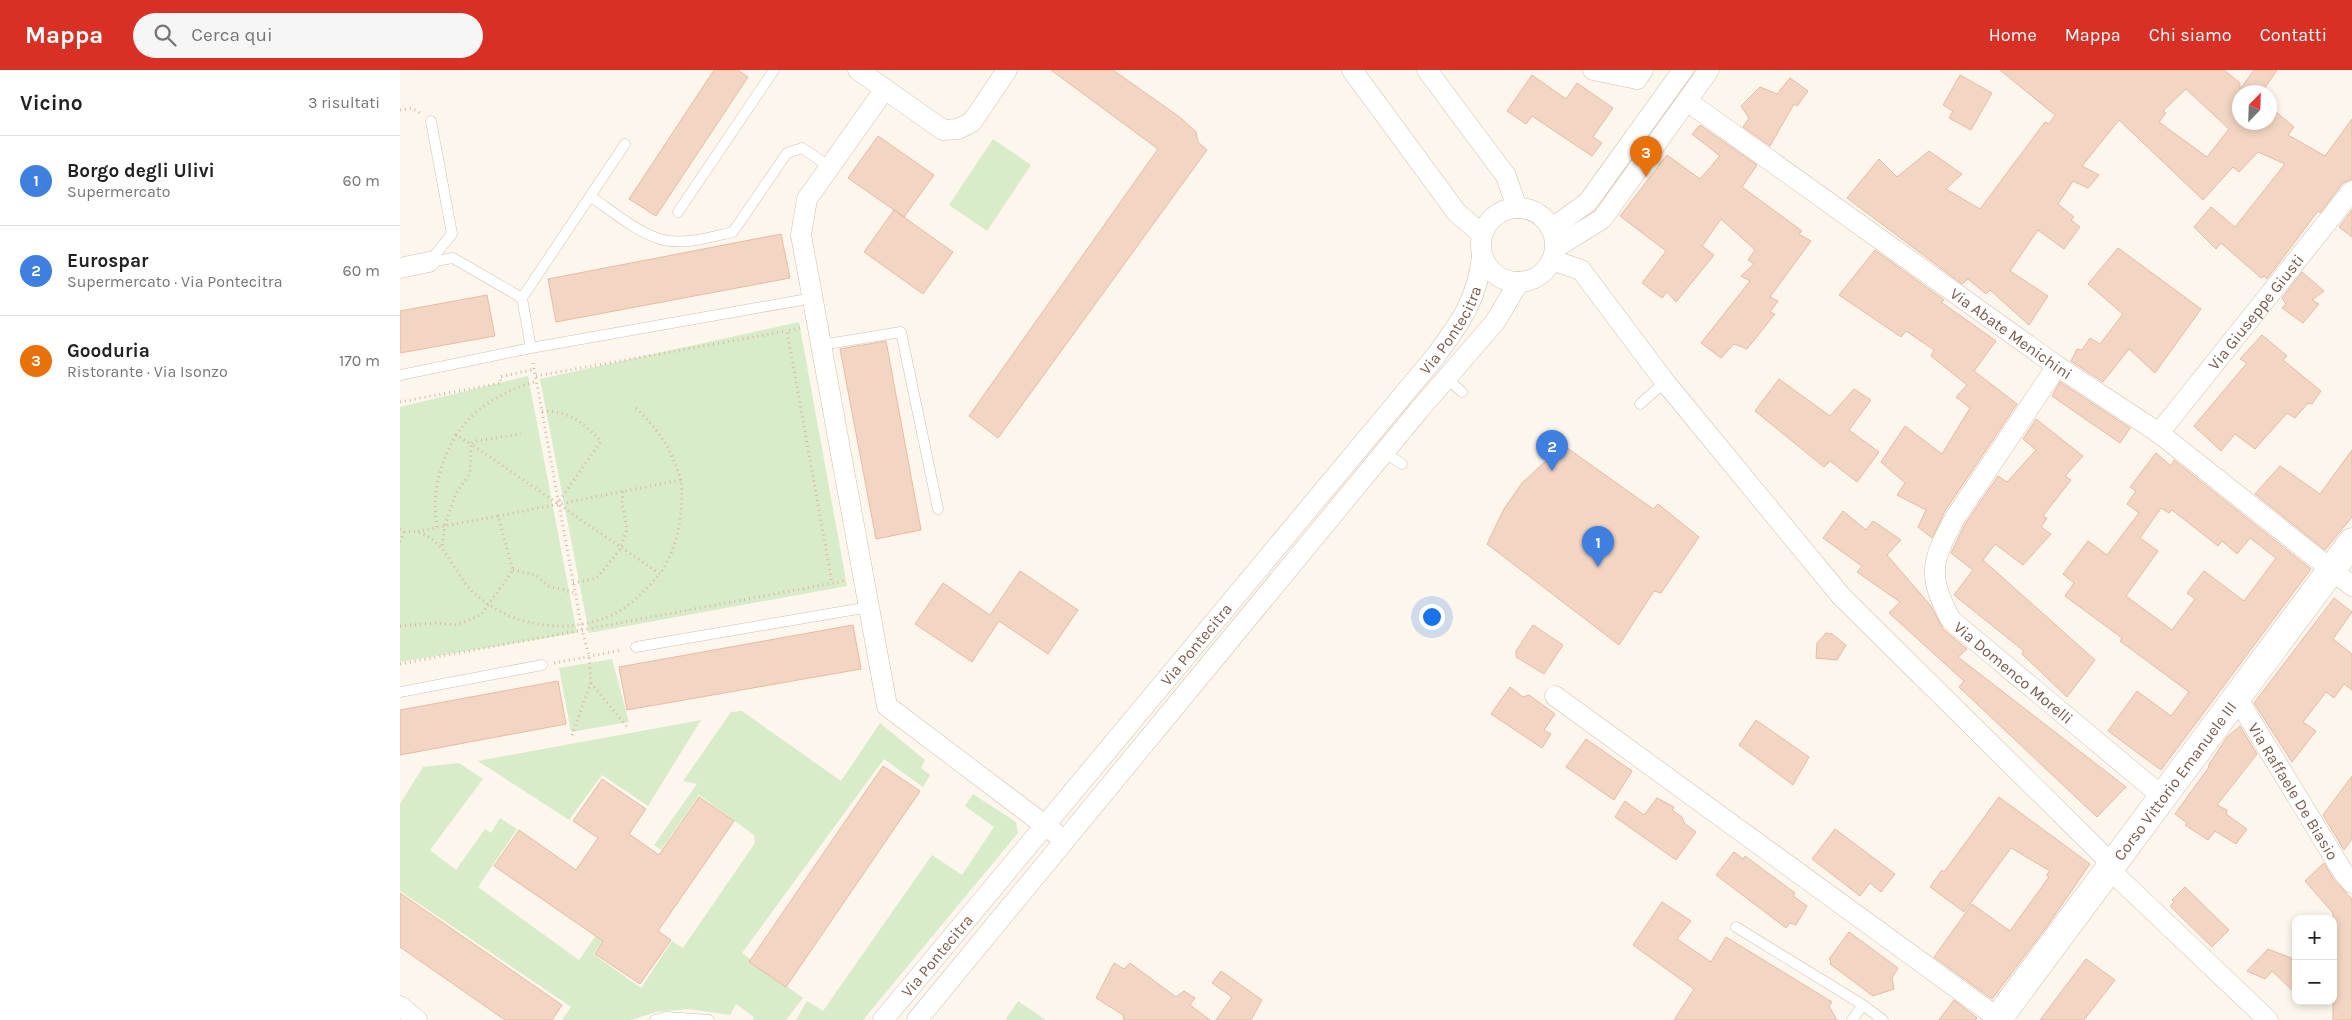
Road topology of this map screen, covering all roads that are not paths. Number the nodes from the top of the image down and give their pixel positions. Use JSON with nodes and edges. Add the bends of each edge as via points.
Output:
{"nodes":[{"id":1,"x":774,"y":70,"type":"edge"},
{"id":2,"x":858,"y":70,"type":"edge"},
{"id":3,"x":1007,"y":70,"type":"edge"},
{"id":4,"x":1352,"y":70,"type":"edge"},
{"id":5,"x":1428,"y":70,"type":"edge"},
{"id":6,"x":1593,"y":70,"type":"edge"},
{"id":7,"x":1643,"y":70,"type":"edge"},
{"id":8,"x":1684,"y":70,"type":"edge"},
{"id":9,"x":1709,"y":70,"type":"edge"},
{"id":10,"x":885,"y":89,"type":"junction"},
{"id":11,"x":1687,"y":101,"type":"junction"},
{"id":12,"x":431,"y":121,"type":"dead end"},
{"id":13,"x":625,"y":144,"type":"dead end"},
{"id":14,"x":830,"y":167,"type":"junction"},
{"id":15,"x":2352,"y":191,"type":"edge"},
{"id":16,"x":590,"y":196,"type":"junction"},
{"id":17,"x":1517,"y":208,"type":"junction"},
{"id":18,"x":678,"y":212,"type":"dead end"},
{"id":19,"x":1482,"y":234,"type":"junction"},
{"id":20,"x":1552,"y":246,"type":"junction"},
{"id":21,"x":1482,"y":256,"type":"junction"},
{"id":22,"x":429,"y":262,"type":"junction"},
{"id":23,"x":400,"y":268,"type":"edge"},
{"id":24,"x":1519,"y":282,"type":"junction"},
{"id":25,"x":522,"y":298,"type":"junction"},
{"id":26,"x":813,"y":298,"type":"junction"},
{"id":27,"x":821,"y":345,"type":"junction"},
{"id":28,"x":531,"y":348,"type":"junction"},
{"id":29,"x":2057,"y":366,"type":"junction"},
{"id":30,"x":400,"y":375,"type":"edge"},
{"id":31,"x":1446,"y":378,"type":"junction"},
{"id":32,"x":1665,"y":382,"type":"junction"},
{"id":33,"x":1462,"y":392,"type":"dead end"},
{"id":34,"x":1640,"y":404,"type":"dead end"},
{"id":35,"x":2159,"y":433,"type":"junction"},
{"id":36,"x":1385,"y":453,"type":"junction"},
{"id":37,"x":1402,"y":464,"type":"dead end"},
{"id":38,"x":938,"y":510,"type":"dead end"},
{"id":39,"x":2352,"y":542,"type":"edge"},
{"id":40,"x":2342,"y":577,"type":"edge"},
{"id":41,"x":869,"y":606,"type":"junction"},
{"id":42,"x":636,"y":647,"type":"road end"},
{"id":43,"x":542,"y":665,"type":"road end"},
{"id":44,"x":400,"y":692,"type":"edge"},
{"id":45,"x":1555,"y":696,"type":"dead end"},
{"id":46,"x":2237,"y":698,"type":"junction"},
{"id":47,"x":2163,"y":797,"type":"junction"},
{"id":48,"x":1044,"y":824,"type":"junction"},
{"id":49,"x":1066,"y":840,"type":"junction"},
{"id":50,"x":2111,"y":867,"type":"junction"},
{"id":51,"x":2349,"y":872,"type":"edge"},
{"id":52,"x":1736,"y":926,"type":"dead end"},
{"id":53,"x":1863,"y":1005,"type":"junction"},
{"id":54,"x":400,"y":1006,"type":"edge"},
{"id":55,"x":1997,"y":1019,"type":"edge"},
{"id":56,"x":417,"y":1020,"type":"edge"},
{"id":57,"x":655,"y":1020,"type":"edge"},
{"id":58,"x":709,"y":1020,"type":"edge"},
{"id":59,"x":884,"y":1020,"type":"edge"},
{"id":60,"x":917,"y":1020,"type":"edge"},
{"id":61,"x":1852,"y":1020,"type":"edge"},
{"id":62,"x":1883,"y":1020,"type":"edge"},
{"id":63,"x":2268,"y":1020,"type":"edge"}],
"edges":[{"from":1,"to":18,"type":"lane"},
{"from":2,"to":10,"type":"street"},
{"from":3,"to":10,"type":"street","via":[[972,122],[958,129],[943,130]]},
{"from":4,"to":19,"type":"street","via":[[1457,213]]},
{"from":5,"to":17,"type":"street","via":[[1506,176]]},
{"from":6,"to":7,"type":"street","via":[[1637,79]]},
{"from":8,"to":20,"type":"street"},
{"from":9,"to":11,"type":"street"},
{"from":10,"to":14,"type":"street"},
{"from":11,"to":20,"type":"street","via":[[1602,219]]},
{"from":11,"to":29,"type":"street","name":"Via Abate Menichini"},
{"from":12,"to":22,"type":"lane","via":[[452,234]]},
{"from":13,"to":16,"type":"lane"},
{"from":14,"to":16,"type":"lane","via":[[802,148],[787,153],[734,232],[693,240],[662,240]]},
{"from":14,"to":26,"type":"street","via":[[807,199],[801,235]]},
{"from":15,"to":35,"type":"street","name":"Via Giuseppe Giusti"},
{"from":16,"to":25,"type":"lane"},
{"from":17,"to":19,"type":"street","via":[[1502,212],[1488,223]]},
{"from":17,"to":20,"type":"street","via":[[1536,213],[1546,221]]},
{"from":19,"to":21,"type":"street"},
{"from":20,"to":24,"type":"street","via":[[1541,274]]},
{"from":20,"to":32,"type":"street","via":[[1581,270]]},
{"from":21,"to":24,"type":"street","via":[[1495,274]]},
{"from":21,"to":48,"type":"street","name":"Via Pontecitra","via":[[1480,279],[1472,301],[1434,358]]},
{"from":22,"to":23,"type":"street"},
{"from":22,"to":25,"type":"lane","via":[[453,258]]},
{"from":24,"to":31,"type":"street","name":"Via Pontecitra","via":[[1495,322]]},
{"from":25,"to":28,"type":"lane"},
{"from":26,"to":27,"type":"street"},
{"from":26,"to":28,"type":"lane"},
{"from":27,"to":38,"type":"lane","via":[[900,332]]},
{"from":27,"to":41,"type":"street"},
{"from":28,"to":30,"type":"lane"},
{"from":29,"to":35,"type":"street","name":"Via Abate Menichini"},
{"from":29,"to":47,"type":"street","name":"Via Domenco Morelli","via":[[1955,518],[1941,545],[1934,572],[1937,594],[1951,620]]},
{"from":31,"to":33,"type":"lane"},
{"from":31,"to":36,"type":"street","name":"Via Pontecitra"},
{"from":32,"to":34,"type":"lane"},
{"from":32,"to":50,"type":"street","via":[[1841,596]]},
{"from":35,"to":40,"type":"street","name":"Via Abate Menichini"},
{"from":36,"to":37,"type":"lane"},
{"from":36,"to":49,"type":"street","name":"Via Pontecitra"},
{"from":39,"to":40,"type":"street","name":"Corso Vittorio Emanuele III"},
{"from":40,"to":46,"type":"street","name":"Corso Vittorio Emanuele III"},
{"from":41,"to":42,"type":"lane"},
{"from":41,"to":48,"type":"street","via":[[887,706]]},
{"from":43,"to":44,"type":"lane"},
{"from":45,"to":55,"type":"street"},
{"from":46,"to":47,"type":"street","name":"Corso Vittorio Emanuele III"},
{"from":46,"to":51,"type":"street","name":"Via Raffaele De Biasio"},
{"from":47,"to":50,"type":"street","name":"Corso Vittorio Emanuele III"},
{"from":48,"to":49,"type":"street"},
{"from":48,"to":59,"type":"street","name":"Via Pontecitra"},
{"from":49,"to":60,"type":"street","name":"Via Pontecitra"},
{"from":50,"to":55,"type":"street","name":"Corso Vittorio Emanuele III"},
{"from":50,"to":63,"type":"street"},
{"from":52,"to":53,"type":"lane"},
{"from":53,"to":61,"type":"lane"},
{"from":53,"to":62,"type":"lane"},
{"from":54,"to":56,"type":"street"},
{"from":57,"to":58,"type":"lane","via":[[666,1017]]}]}
